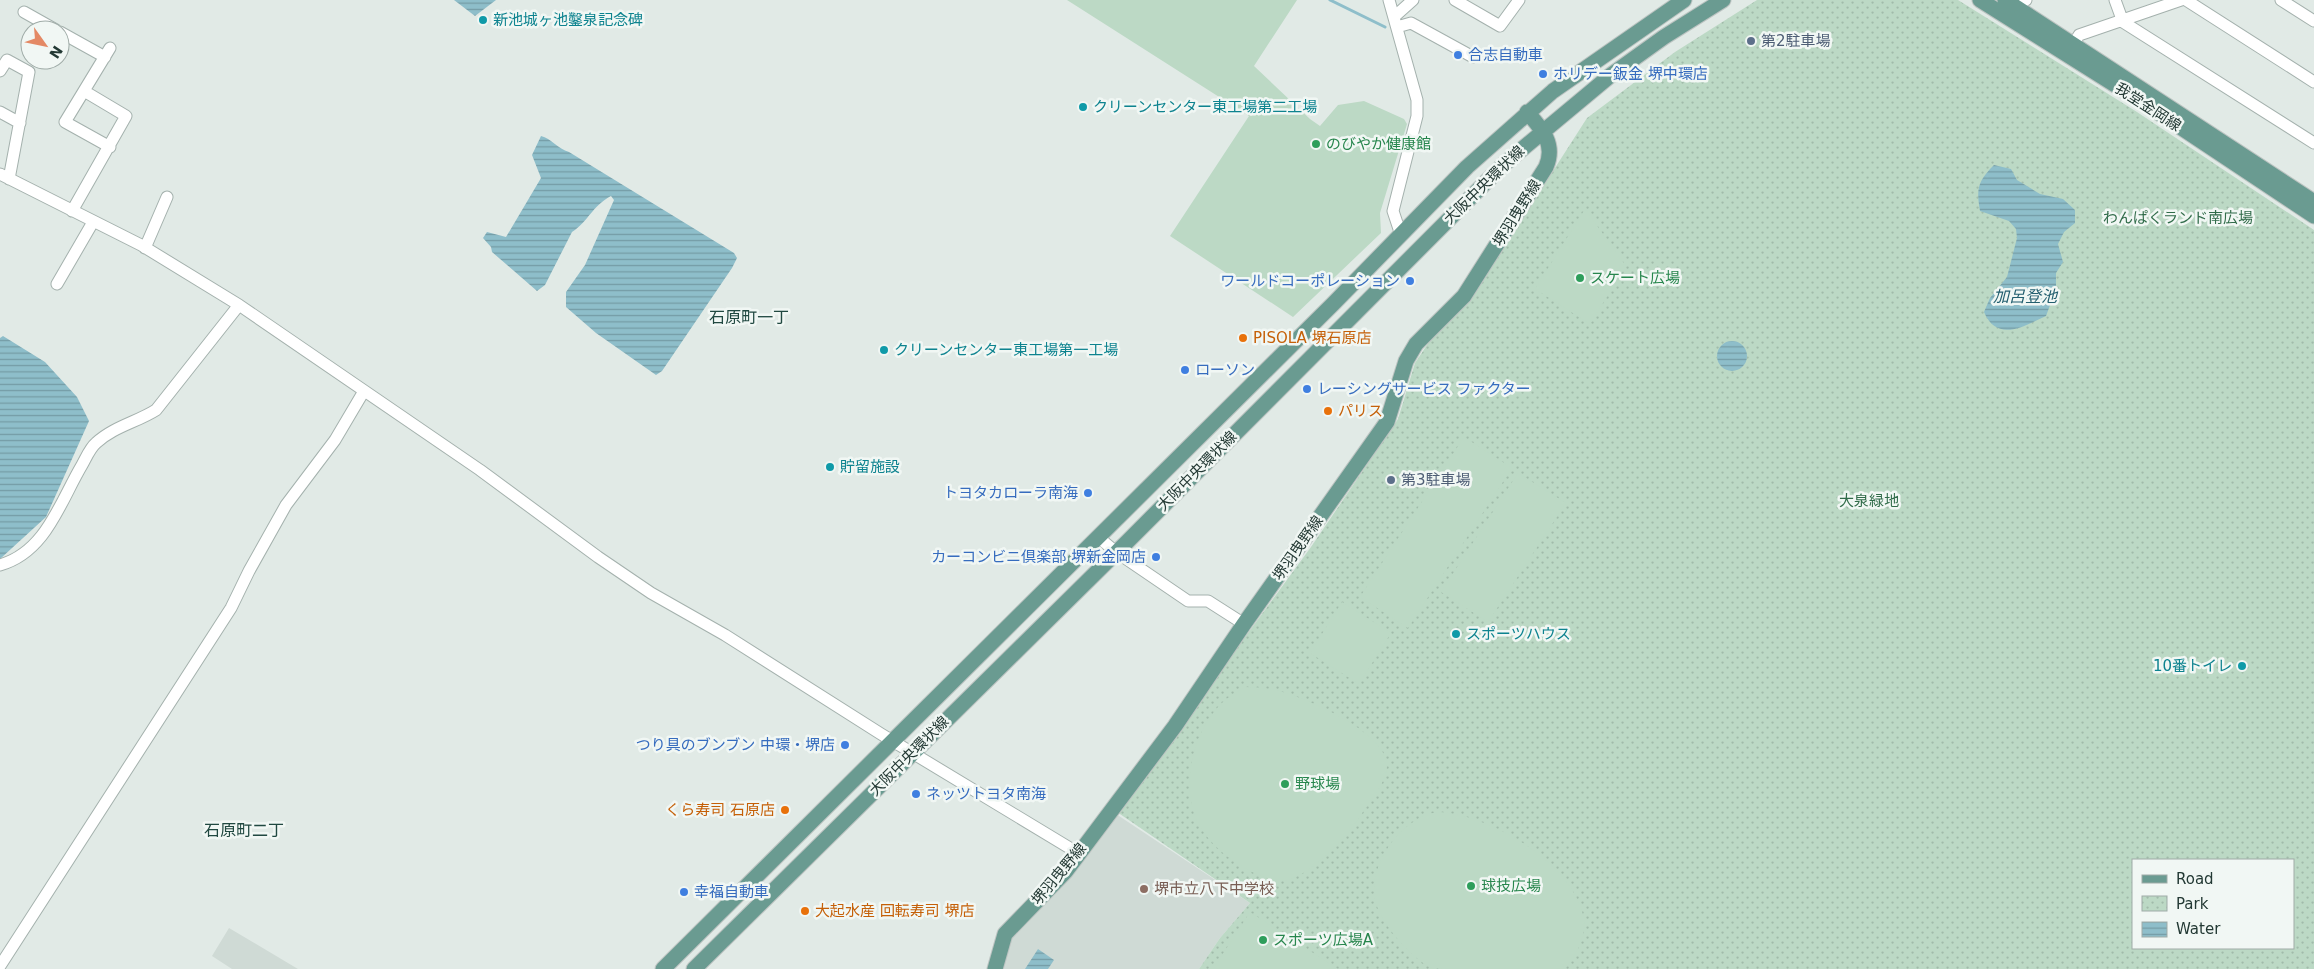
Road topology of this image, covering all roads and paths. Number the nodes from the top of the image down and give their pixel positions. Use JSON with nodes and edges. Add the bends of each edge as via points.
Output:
{"nodes":[{"id":1,"x":1389,"y":0,"type":"edge"},
{"id":2,"x":1413,"y":0,"type":"edge"},
{"id":3,"x":1455,"y":0,"type":"edge"},
{"id":4,"x":1519,"y":0,"type":"edge"},
{"id":5,"x":1684,"y":0,"type":"edge"},
{"id":6,"x":1723,"y":0,"type":"edge"},
{"id":7,"x":1980,"y":0,"type":"edge"},
{"id":8,"x":2115,"y":0,"type":"edge"},
{"id":9,"x":2181,"y":0,"type":"edge"},
{"id":10,"x":2186,"y":0,"type":"edge"},
{"id":11,"x":2281,"y":0,"type":"edge"},
{"id":12,"x":2015,"y":2,"type":"edge"},
{"id":13,"x":1669,"y":4,"type":"edge"},
{"id":14,"x":24,"y":12,"type":"dead end"},
{"id":15,"x":38,"y":20,"type":"edge"},
{"id":16,"x":2314,"y":21,"type":"edge"},
{"id":17,"x":1395,"y":22,"type":"junction"},
{"id":18,"x":2123,"y":22,"type":"junction"},
{"id":19,"x":70,"y":36,"type":"edge"},
{"id":20,"x":2070,"y":49,"type":"junction"},
{"id":21,"x":1473,"y":57,"type":"dead end"},
{"id":22,"x":0,"y":71,"type":"edge"},
{"id":23,"x":2314,"y":82,"type":"edge"},
{"id":24,"x":84,"y":91,"type":"junction"},
{"id":25,"x":0,"y":112,"type":"edge"},
{"id":26,"x":1527,"y":112,"type":"junction"},
{"id":27,"x":20,"y":123,"type":"junction"},
{"id":28,"x":1543,"y":130,"type":"junction"},
{"id":29,"x":2314,"y":143,"type":"edge"},
{"id":30,"x":110,"y":147,"type":"junction"},
{"id":31,"x":5,"y":176,"type":"edge"},
{"id":32,"x":167,"y":197,"type":"dead end"},
{"id":33,"x":2314,"y":202,"type":"edge"},
{"id":34,"x":72,"y":211,"type":"junction"},
{"id":35,"x":2314,"y":216,"type":"edge"},
{"id":36,"x":94,"y":222,"type":"junction"},
{"id":37,"x":1401,"y":235,"type":"junction"},
{"id":38,"x":145,"y":248,"type":"junction"},
{"id":39,"x":57,"y":284,"type":"dead end"},
{"id":40,"x":239,"y":304,"type":"junction"},
{"id":41,"x":364,"y":391,"type":"junction"},
{"id":42,"x":1098,"y":537,"type":"junction"},
{"id":43,"x":1116,"y":552,"type":"junction"},
{"id":44,"x":0,"y":565,"type":"edge"},
{"id":45,"x":1244,"y":624,"type":"junction"},
{"id":46,"x":892,"y":740,"type":"junction"},
{"id":47,"x":912,"y":752,"type":"junction"},
{"id":48,"x":1078,"y":853,"type":"junction"},
{"id":49,"x":0,"y":966,"type":"edge"},
{"id":50,"x":663,"y":969,"type":"edge"},
{"id":51,"x":694,"y":969,"type":"edge"},
{"id":52,"x":995,"y":969,"type":"edge"}],
"edges":[{"from":1,"to":17,"type":"street"},
{"from":2,"to":17,"type":"street"},
{"from":3,"to":4,"type":"street","via":[[1500,26]]},
{"from":5,"to":13,"type":"main road","name":"大阪中央環状線"},
{"from":6,"to":28,"type":"main road","name":"大阪中央環状線","via":[[1611,75]]},
{"from":7,"to":20,"type":"main road","name":"我堂金岡線"},
{"from":8,"to":18,"type":"street"},
{"from":9,"to":18,"type":"street"},
{"from":10,"to":23,"type":"street"},
{"from":11,"to":16,"type":"street"},
{"from":12,"to":20,"type":"main road","name":"我堂金岡線"},
{"from":13,"to":26,"type":"main road","name":"大阪中央環状線"},
{"from":14,"to":15,"type":"street"},
{"from":17,"to":21,"type":"street","via":[[1411,24]]},
{"from":17,"to":37,"type":"street","via":[[1417,100],[1417,116],[1393,211]]},
{"from":18,"to":20,"type":"street","via":[[2079,35]]},
{"from":18,"to":29,"type":"street"},
{"from":19,"to":24,"type":"street","via":[[107,52]]},
{"from":20,"to":33,"type":"main road","name":"我堂金岡線"},
{"from":20,"to":35,"type":"main road","name":"我堂金岡線"},
{"from":22,"to":27,"type":"street","via":[[7,60],[29,72]]},
{"from":24,"to":30,"type":"street","via":[[126,116]]},
{"from":24,"to":30,"type":"street","via":[[65,122]]},
{"from":25,"to":27,"type":"street"},
{"from":26,"to":28,"type":"main road","name":"堺羽曳野線"},
{"from":26,"to":37,"type":"main road","name":"大阪中央環状線","via":[[1467,167]]},
{"from":27,"to":31,"type":"street"},
{"from":28,"to":43,"type":"main road","name":"大阪中央環状線","via":[[1503,165]]},
{"from":28,"to":45,"type":"main road","name":"堺羽曳野線","via":[[1551,148],[1546,167],[1464,296],[1416,344],[1406,361],[1387,422]]},
{"from":30,"to":34,"type":"street"},
{"from":31,"to":34,"type":"street"},
{"from":32,"to":38,"type":"street"},
{"from":34,"to":36,"type":"street"},
{"from":36,"to":38,"type":"street"},
{"from":36,"to":39,"type":"street"},
{"from":37,"to":42,"type":"main road","name":"大阪中央環状線"},
{"from":38,"to":40,"type":"street"},
{"from":40,"to":41,"type":"street"},
{"from":40,"to":44,"type":"street","via":[[156,410],[110,432],[94,444],[51,525],[38,542],[9,563]]},
{"from":41,"to":46,"type":"street","via":[[651,593],[725,635]]},
{"from":41,"to":49,"type":"street","via":[[335,440],[286,504],[231,608]]},
{"from":42,"to":43,"type":"street"},
{"from":42,"to":46,"type":"main road","name":"大阪中央環状線"},
{"from":43,"to":45,"type":"street","via":[[1188,601],[1208,601]]},
{"from":43,"to":47,"type":"main road","name":"大阪中央環状線"},
{"from":45,"to":48,"type":"main road","name":"堺羽曳野線","via":[[1175,726]]},
{"from":46,"to":47,"type":"street"},
{"from":46,"to":50,"type":"main road","name":"大阪中央環状線"},
{"from":47,"to":48,"type":"street"},
{"from":47,"to":51,"type":"main road","name":"大阪中央環状線"},
{"from":48,"to":52,"type":"main road","name":"堺羽曳野線","via":[[1048,892],[1005,934]]}]}
